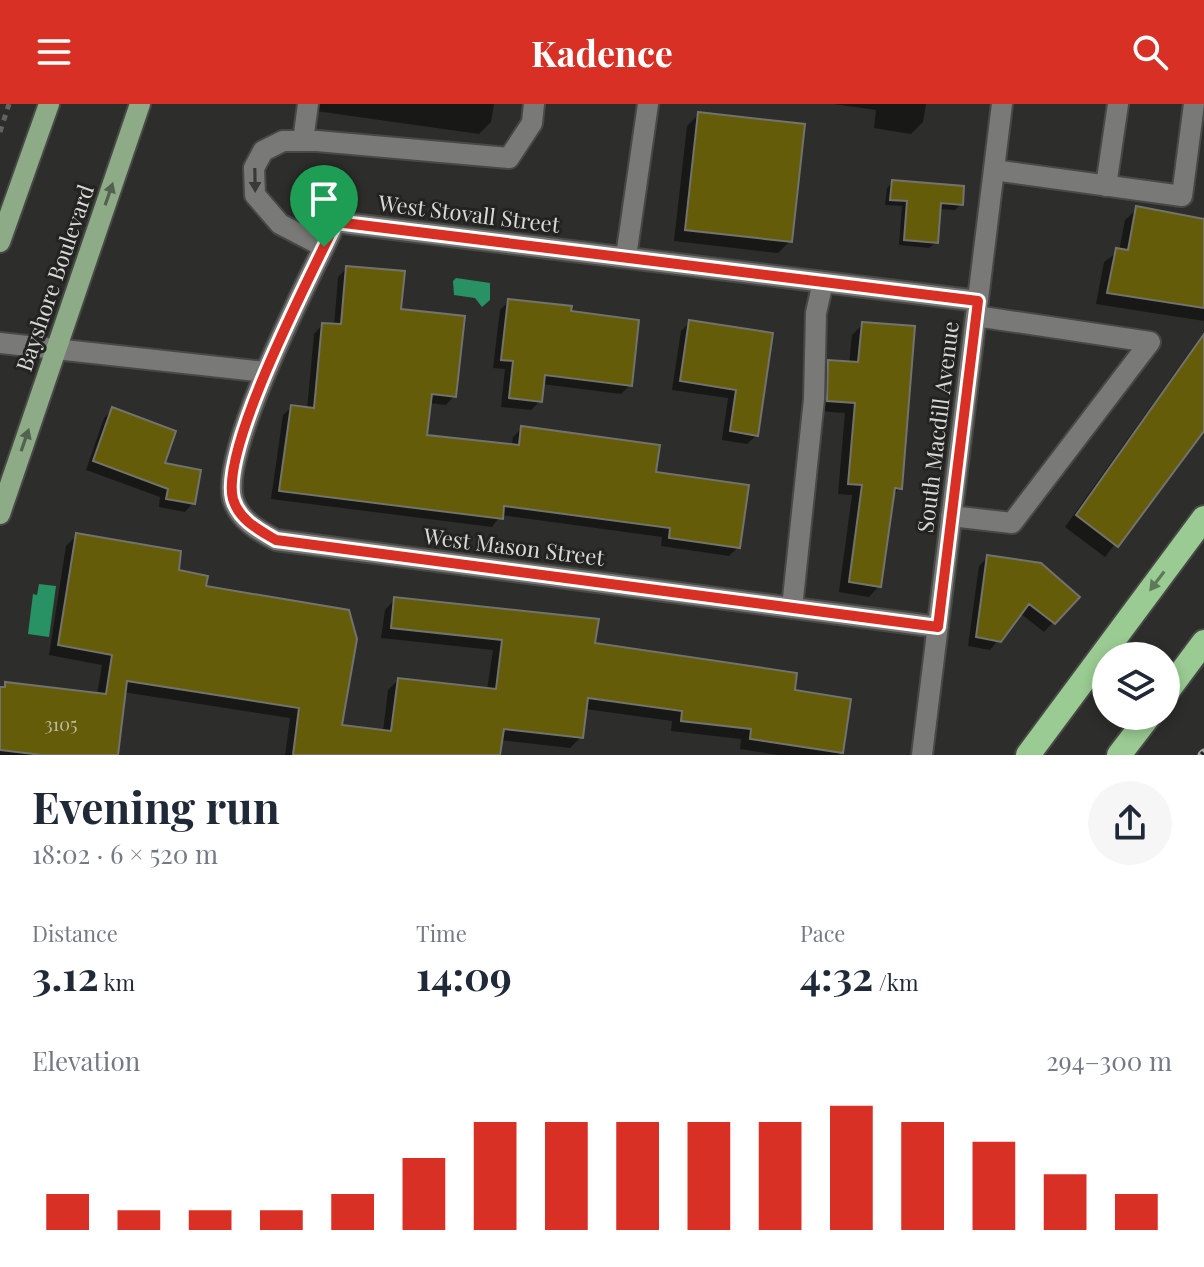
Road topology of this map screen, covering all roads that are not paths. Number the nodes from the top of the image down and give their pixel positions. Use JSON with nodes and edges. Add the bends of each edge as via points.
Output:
{"nodes":[{"id":1,"x":49,"y":104,"type":"edge"},
{"id":2,"x":140,"y":104,"type":"edge"},
{"id":3,"x":308,"y":104,"type":"edge"},
{"id":4,"x":534,"y":104,"type":"edge"},
{"id":5,"x":648,"y":104,"type":"edge"},
{"id":6,"x":1002,"y":104,"type":"edge"},
{"id":7,"x":1118,"y":104,"type":"edge"},
{"id":8,"x":1194,"y":104,"type":"edge"},
{"id":9,"x":303,"y":141,"type":"junction"},
{"id":10,"x":994,"y":170,"type":"junction"},
{"id":11,"x":1106,"y":186,"type":"junction"},
{"id":12,"x":0,"y":242,"type":"edge"},
{"id":13,"x":324,"y":247,"type":"junction"},
{"id":14,"x":626,"y":257,"type":"junction"},
{"id":15,"x":823,"y":282,"type":"junction"},
{"id":16,"x":977,"y":308,"type":"junction"},
{"id":17,"x":0,"y":343,"type":"edge"},
{"id":18,"x":56,"y":349,"type":"junction"},
{"id":19,"x":265,"y":372,"type":"junction"},
{"id":20,"x":0,"y":514,"type":"edge"},
{"id":21,"x":951,"y":516,"type":"junction"},
{"id":22,"x":1204,"y":518,"type":"edge"},
{"id":23,"x":792,"y":608,"type":"junction"},
{"id":24,"x":938,"y":627,"type":"junction"},
{"id":25,"x":1204,"y":642,"type":"edge"},
{"id":26,"x":1180,"y":674,"type":"edge"},
{"id":27,"x":1138,"y":730,"type":"edge"},
{"id":28,"x":922,"y":755,"type":"edge"},
{"id":29,"x":1028,"y":755,"type":"edge"},
{"id":30,"x":1119,"y":755,"type":"edge"}],
"edges":[{"from":1,"to":12,"type":"main road"},
{"from":18,"to":2,"type":"main road","name":"Bayshore Boulevard","one_way":true},
{"from":3,"to":9,"type":"street"},
{"from":4,"to":9,"type":"street","via":[[532,123],[509,158]]},
{"from":5,"to":14,"type":"street"},
{"from":6,"to":10,"type":"street","name":"South Macdill Avenue"},
{"from":7,"to":11,"type":"street"},
{"from":8,"to":11,"type":"street","via":[[1182,196]]},
{"from":9,"to":13,"type":"street","one_way":true,"via":[[283,141],[263,151],[254,168],[255,195],[280,224]]},
{"from":10,"to":11,"type":"street"},
{"from":10,"to":16,"type":"street","name":"South Macdill Avenue"},
{"from":13,"to":14,"type":"street","name":"West Stovall Street","via":[[336,222]]},
{"from":13,"to":19,"type":"street","name":"West Stovall Street"},
{"from":14,"to":15,"type":"street","name":"West Stovall Street"},
{"from":15,"to":16,"type":"street","name":"West Stovall Street"},
{"from":15,"to":23,"type":"street","via":[[816,313],[813,415]]},
{"from":16,"to":21,"type":"street","name":"South Macdill Avenue"},
{"from":16,"to":21,"type":"street","name":"West Stovall Street","via":[[1150,342],[1012,523]]},
{"from":17,"to":18,"type":"street"},
{"from":18,"to":19,"type":"street"},
{"from":20,"to":18,"type":"main road","name":"Bayshore Boulevard","one_way":true},
{"from":19,"to":23,"type":"street","name":"West Mason Street","via":[[231,475],[234,502],[250,525],[276,540]]},
{"from":21,"to":24,"type":"street","name":"South Macdill Avenue"},
{"from":22,"to":29,"type":"highway","one_way":true},
{"from":23,"to":24,"type":"street","name":"West Mason Street"},
{"from":24,"to":28,"type":"street","name":"South Macdill Avenue"},
{"from":25,"to":26,"type":"highway"},
{"from":27,"to":30,"type":"highway"}]}
